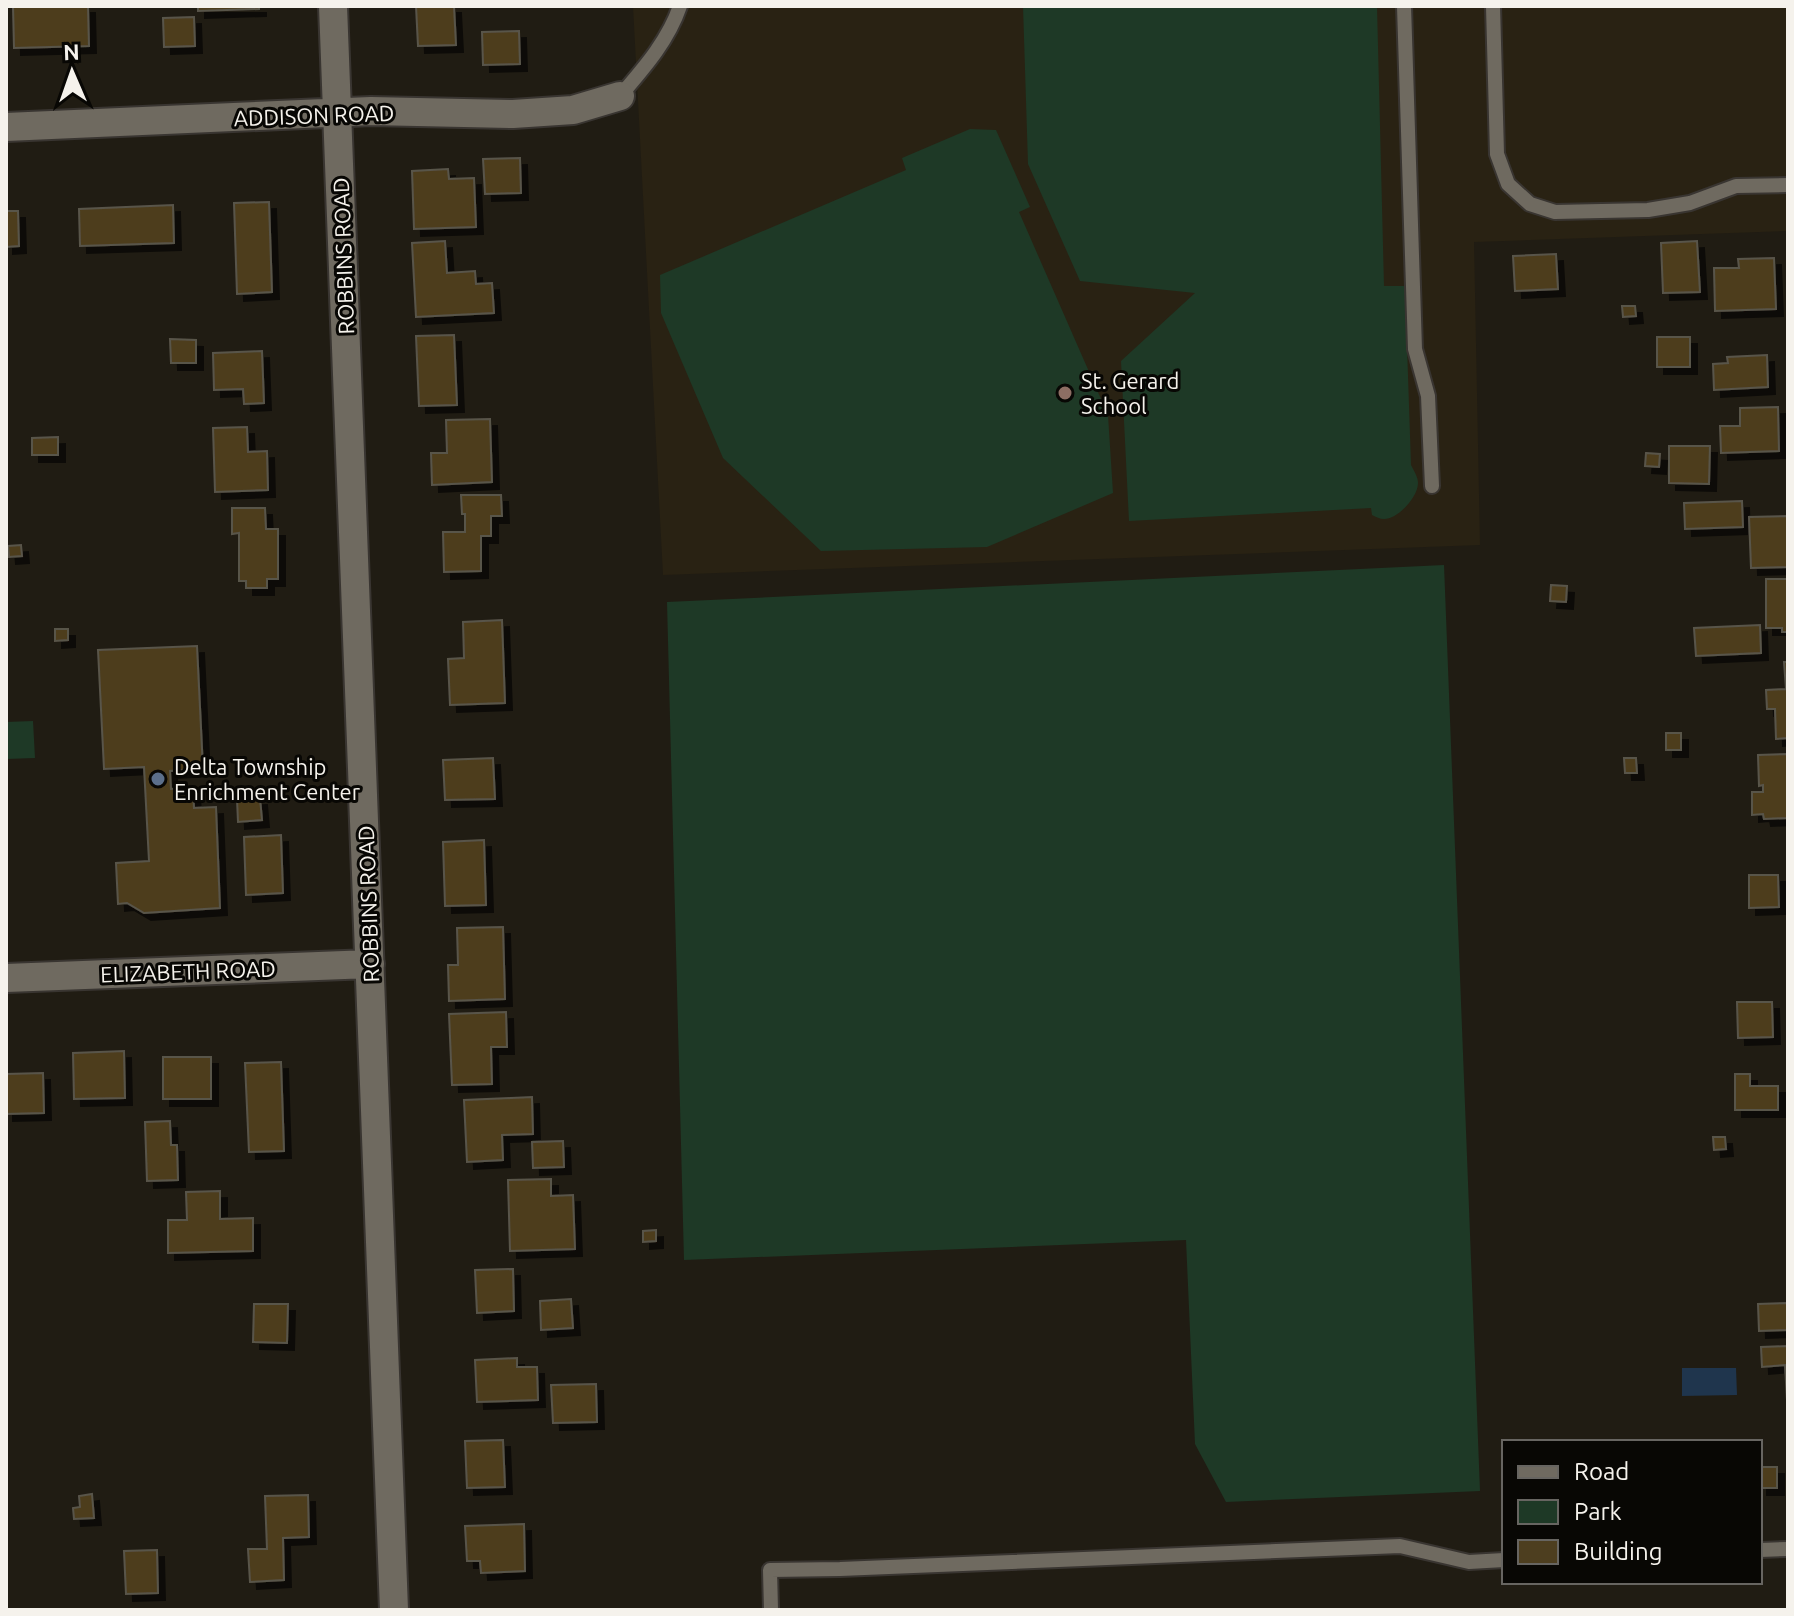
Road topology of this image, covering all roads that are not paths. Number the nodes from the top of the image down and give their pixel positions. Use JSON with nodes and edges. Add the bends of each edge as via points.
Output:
{"nodes":[{"id":1,"x":333,"y":6,"type":"edge"},
{"id":2,"x":680,"y":6,"type":"edge"},
{"id":3,"x":1404,"y":6,"type":"edge"},
{"id":4,"x":1493,"y":6,"type":"edge"},
{"id":5,"x":620,"y":96,"type":"joint"},
{"id":6,"x":337,"y":113,"type":"junction"},
{"id":7,"x":6,"y":127,"type":"edge"},
{"id":8,"x":1788,"y":185,"type":"edge"},
{"id":9,"x":1432,"y":486,"type":"dead end"},
{"id":10,"x":370,"y":964,"type":"junction"},
{"id":11,"x":6,"y":978,"type":"edge"},
{"id":12,"x":1788,"y":1549,"type":"edge"},
{"id":13,"x":1762,"y":1550,"type":"edge"},
{"id":14,"x":1502,"y":1560,"type":"edge"},
{"id":15,"x":394,"y":1610,"type":"edge"},
{"id":16,"x":771,"y":1610,"type":"edge"}],
"edges":[{"from":1,"to":6,"type":"street","name":"ROBBINS ROAD"},
{"from":2,"to":5,"type":"lane","via":[[653,58]]},
{"from":3,"to":9,"type":"lane","via":[[1415,349],[1428,396]]},
{"from":4,"to":8,"type":"lane","via":[[1497,154],[1508,184],[1530,204],[1555,212],[1648,210],[1690,203],[1736,186]]},
{"from":5,"to":6,"type":"street","name":"ADDISON ROAD","via":[[573,110],[513,114]]},
{"from":6,"to":7,"type":"street","name":"ADDISON ROAD"},
{"from":6,"to":10,"type":"street","name":"ROBBINS ROAD"},
{"from":10,"to":11,"type":"street","name":"ELIZABETH ROAD"},
{"from":10,"to":15,"type":"street","name":"ROBBINS ROAD"},
{"from":12,"to":13,"type":"lane"},
{"from":14,"to":16,"type":"lane","via":[[1469,1562],[1400,1546],[770,1570]]}]}
